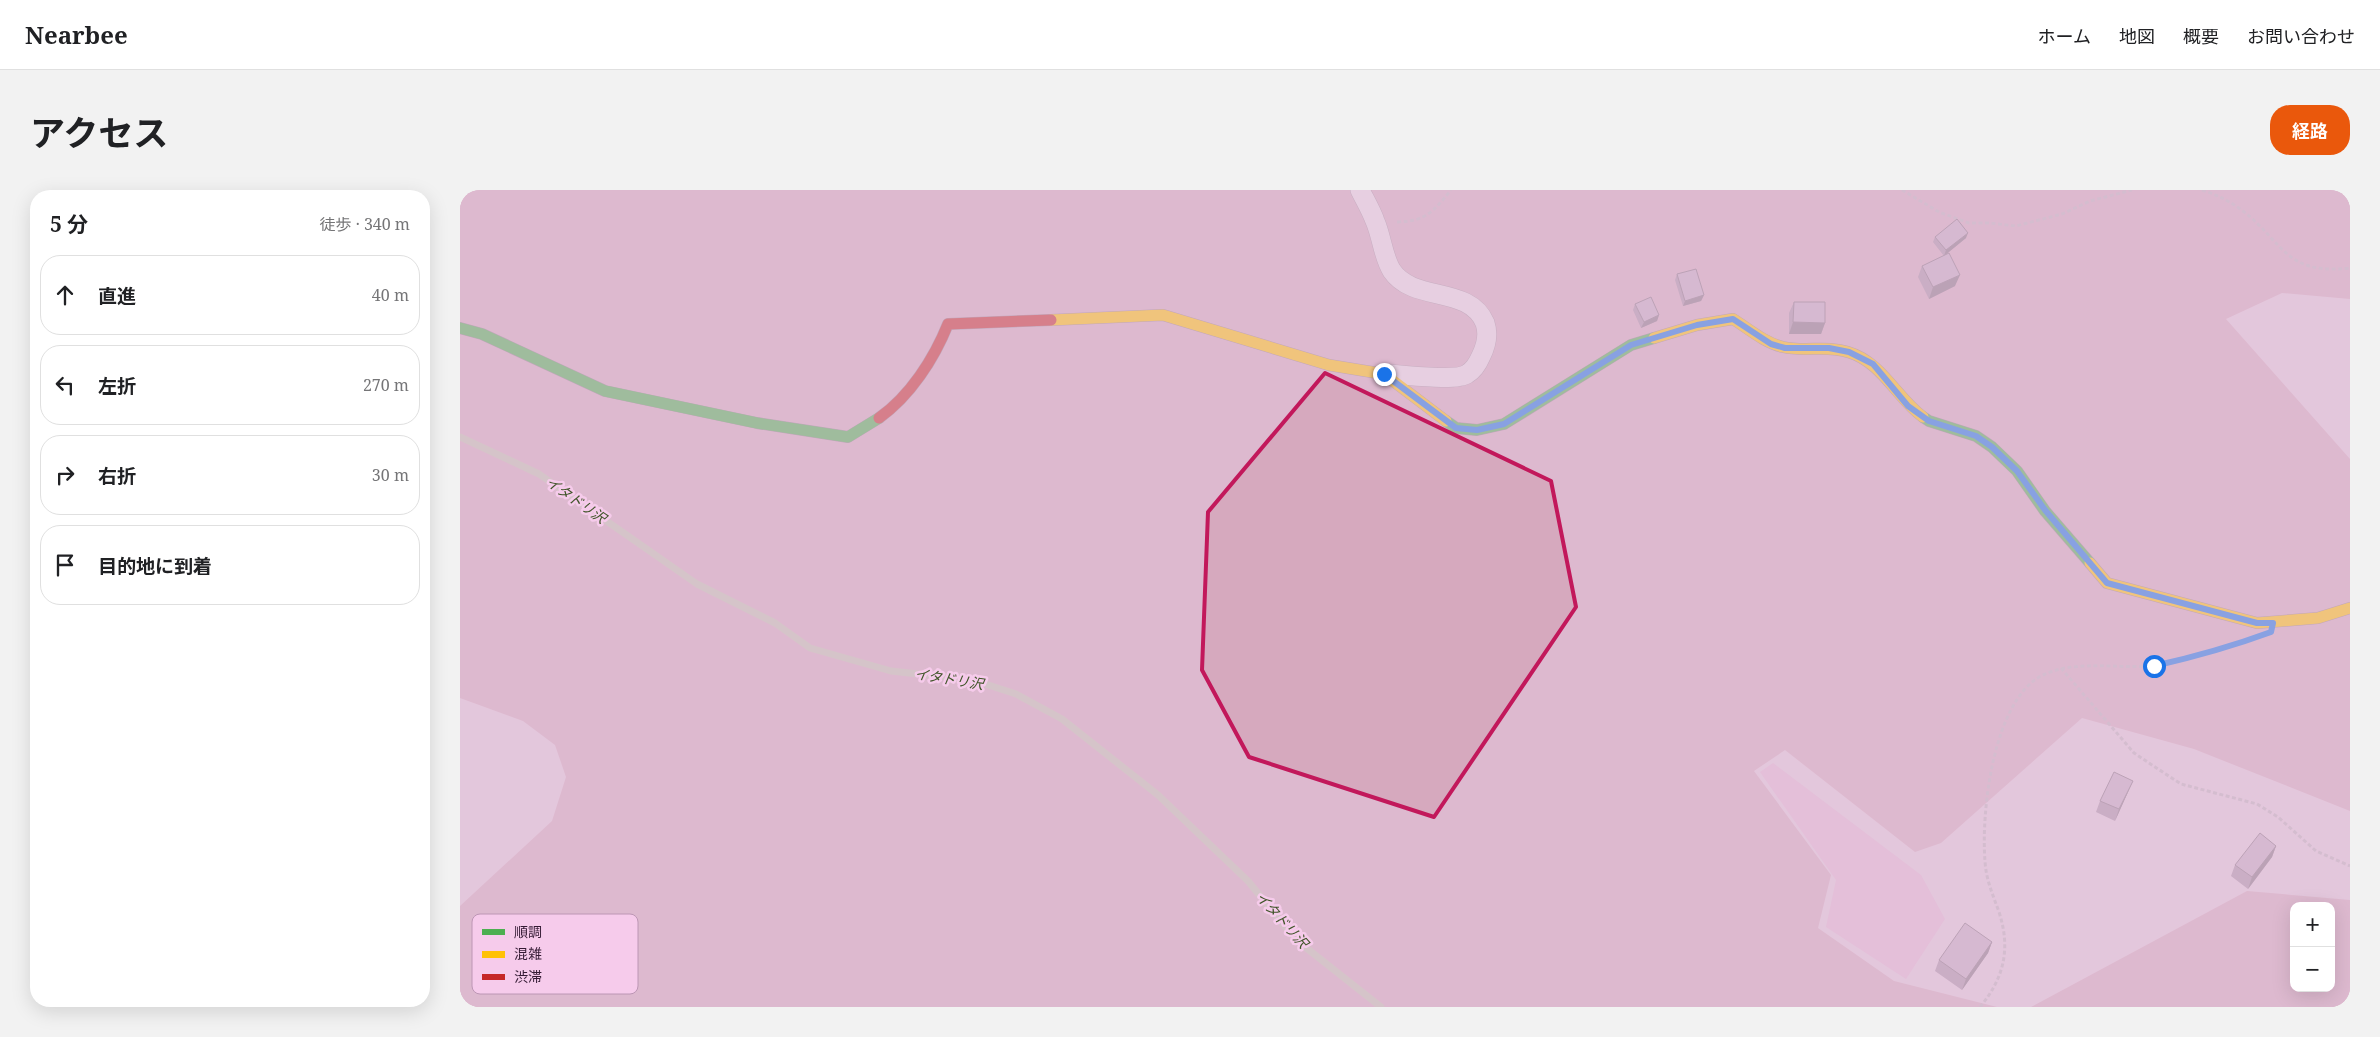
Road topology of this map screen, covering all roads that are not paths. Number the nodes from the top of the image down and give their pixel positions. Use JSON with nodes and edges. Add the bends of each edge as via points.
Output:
{"nodes":[{"id":1,"x":1360,"y":190,"type":"edge"},
{"id":2,"x":460,"y":328,"type":"edge"},
{"id":3,"x":1384,"y":374,"type":"junction"},
{"id":4,"x":2350,"y":608,"type":"edge"}],
"edges":[{"from":1,"to":3,"type":"street","via":[[1376,222],[1392,272],[1407,285],[1466,302],[1480,312],[1486,326],[1487,340],[1475,367],[1466,375],[1450,378]]},
{"from":2,"to":3,"type":"street","via":[[482,334],[605,392],[757,423],[848,437],[893,408],[937,351],[948,324],[1163,315],[1329,365]]},
{"from":3,"to":4,"type":"street","via":[[1456,428],[1477,430],[1504,424],[1631,345],[1697,325],[1733,319],[1771,344],[1785,348],[1829,348],[1849,352],[1873,364],[1908,406],[1929,421],[1976,436],[1992,447],[2017,471],[2045,510],[2107,583],[2257,623],[2318,618]]}]}
